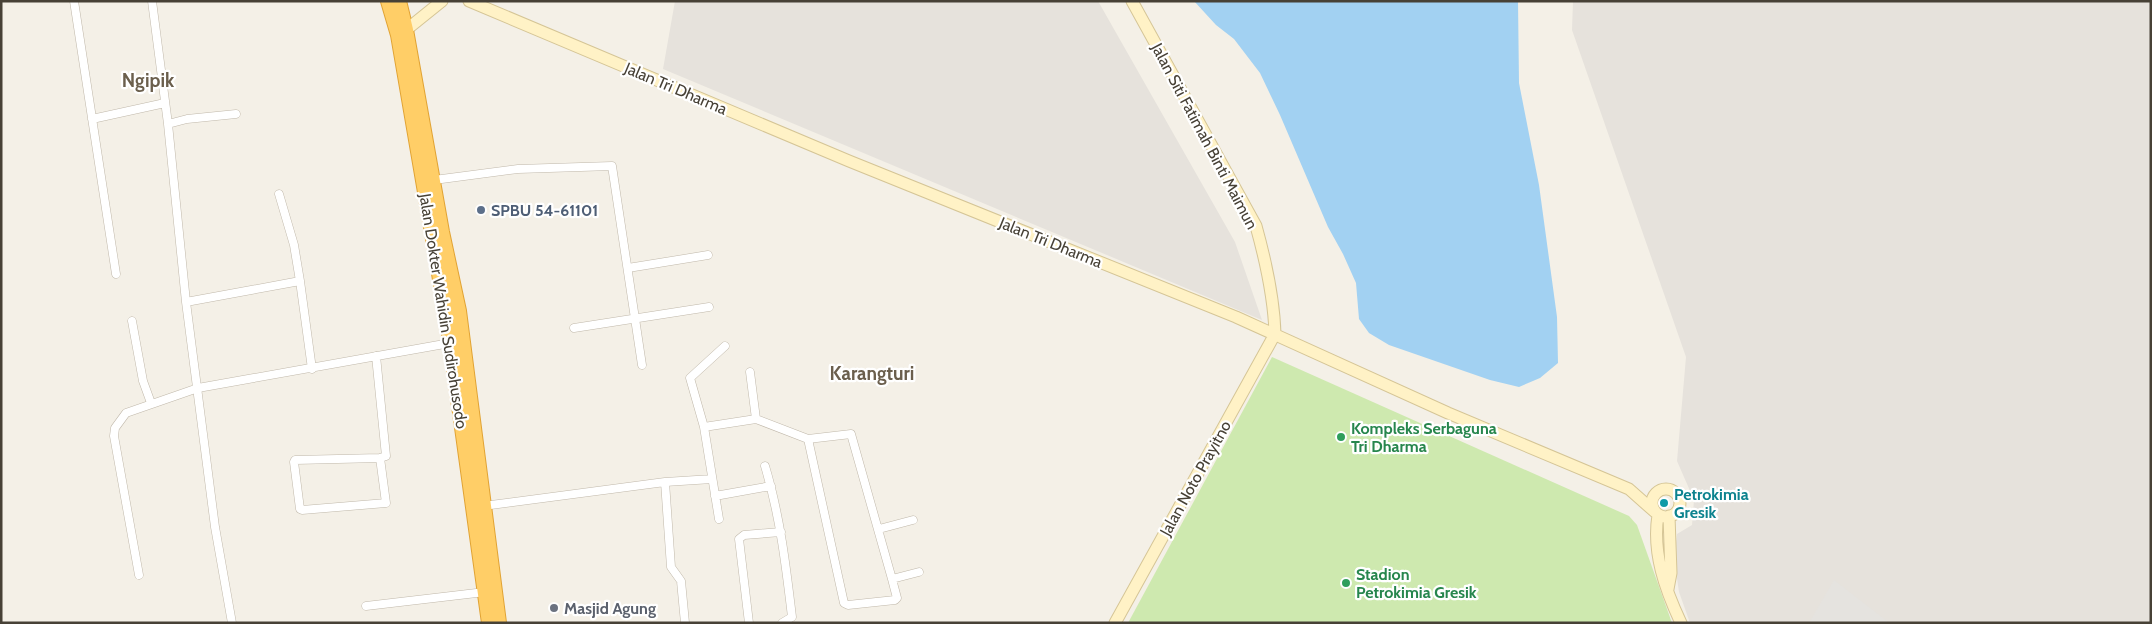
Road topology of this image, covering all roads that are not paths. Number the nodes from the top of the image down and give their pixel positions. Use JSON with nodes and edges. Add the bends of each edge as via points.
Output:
{"nodes":[{"id":1,"x":74,"y":1,"type":"edge"},
{"id":2,"x":152,"y":1,"type":"edge"},
{"id":3,"x":388,"y":1,"type":"edge"},
{"id":4,"x":399,"y":1,"type":"edge"},
{"id":5,"x":442,"y":1,"type":"edge"},
{"id":6,"x":469,"y":1,"type":"edge"},
{"id":7,"x":1132,"y":1,"type":"edge"},
{"id":8,"x":402,"y":33,"type":"junction"},
{"id":9,"x":165,"y":103,"type":"junction"},
{"id":10,"x":236,"y":114,"type":"dead end"},
{"id":11,"x":92,"y":120,"type":"junction"},
{"id":12,"x":168,"y":124,"type":"junction"},
{"id":13,"x":434,"y":180,"type":"junction"},
{"id":14,"x":279,"y":194,"type":"dead end"},
{"id":15,"x":708,"y":255,"type":"dead end"},
{"id":16,"x":628,"y":268,"type":"junction"},
{"id":17,"x":116,"y":274,"type":"dead end"},
{"id":18,"x":300,"y":281,"type":"junction"},
{"id":19,"x":186,"y":302,"type":"junction"},
{"id":20,"x":708,"y":307,"type":"dead end"},
{"id":21,"x":635,"y":318,"type":"junction"},
{"id":22,"x":132,"y":322,"type":"dead end"},
{"id":23,"x":574,"y":328,"type":"dead end"},
{"id":24,"x":1275,"y":334,"type":"junction"},
{"id":25,"x":450,"y":342,"type":"junction"},
{"id":26,"x":725,"y":346,"type":"dead end"},
{"id":27,"x":376,"y":356,"type":"junction"},
{"id":28,"x":642,"y":364,"type":"dead end"},
{"id":29,"x":312,"y":369,"type":"junction"},
{"id":30,"x":750,"y":372,"type":"dead end"},
{"id":31,"x":198,"y":388,"type":"junction"},
{"id":32,"x":151,"y":403,"type":"junction"},
{"id":33,"x":756,"y":418,"type":"junction"},
{"id":34,"x":704,"y":427,"type":"junction"},
{"id":35,"x":808,"y":439,"type":"junction"},
{"id":36,"x":380,"y":458,"type":"junction"},
{"id":37,"x":765,"y":466,"type":"dead end"},
{"id":38,"x":712,"y":479,"type":"junction"},
{"id":39,"x":665,"y":482,"type":"junction"},
{"id":40,"x":771,"y":486,"type":"junction"},
{"id":41,"x":1629,"y":489,"type":"junction"},
{"id":42,"x":1660,"y":490,"type":"junction"},
{"id":43,"x":715,"y":496,"type":"junction"},
{"id":44,"x":483,"y":506,"type":"junction"},
{"id":45,"x":1660,"y":515,"type":"junction"},
{"id":46,"x":719,"y":519,"type":"dead end"},
{"id":47,"x":913,"y":520,"type":"dead end"},
{"id":48,"x":878,"y":529,"type":"junction"},
{"id":49,"x":781,"y":532,"type":"junction"},
{"id":50,"x":919,"y":572,"type":"dead end"},
{"id":51,"x":139,"y":575,"type":"dead end"},
{"id":52,"x":892,"y":579,"type":"junction"},
{"id":53,"x":485,"y":592,"type":"junction"},
{"id":54,"x":366,"y":606,"type":"dead end"},
{"id":55,"x":232,"y":623,"type":"edge"},
{"id":56,"x":489,"y":623,"type":"edge"},
{"id":57,"x":499,"y":623,"type":"edge"},
{"id":58,"x":685,"y":623,"type":"edge"},
{"id":59,"x":749,"y":623,"type":"edge"},
{"id":60,"x":782,"y":623,"type":"edge"},
{"id":61,"x":1115,"y":623,"type":"edge"},
{"id":62,"x":1681,"y":623,"type":"edge"}],
"edges":[{"from":1,"to":11,"type":"street"},
{"from":2,"to":9,"type":"street"},
{"from":3,"to":8,"type":"highway","name":"Jalan Dokter Wahidin Sudirohusodo"},
{"from":4,"to":8,"type":"highway","name":"Jalan Dokter Wahidin Sudirohusodo"},
{"from":5,"to":8,"type":"main road"},
{"from":6,"to":24,"type":"main road","name":"Jalan Tri Dharma","via":[[849,161]]},
{"from":7,"to":24,"type":"main road","name":"Jalan Siti Fatimah Binti Maimun","via":[[1256,226],[1275,311]]},
{"from":8,"to":13,"type":"highway","name":"Jalan Dokter Wahidin Sudirohusodo"},
{"from":8,"to":25,"type":"highway","name":"Jalan Dokter Wahidin Sudirohusodo"},
{"from":9,"to":11,"type":"street"},
{"from":9,"to":12,"type":"street"},
{"from":10,"to":12,"type":"street"},
{"from":11,"to":17,"type":"street"},
{"from":12,"to":19,"type":"street"},
{"from":13,"to":16,"type":"street","via":[[518,169],[610,165],[613,167]]},
{"from":13,"to":44,"type":"highway","name":"Jalan Dokter Wahidin Sudirohusodo","via":[[459,311]]},
{"from":14,"to":18,"type":"street","via":[[294,245]]},
{"from":15,"to":16,"type":"street"},
{"from":16,"to":21,"type":"street"},
{"from":18,"to":19,"type":"street"},
{"from":18,"to":29,"type":"street"},
{"from":19,"to":31,"type":"street"},
{"from":20,"to":21,"type":"street"},
{"from":21,"to":23,"type":"street"},
{"from":21,"to":28,"type":"street"},
{"from":22,"to":32,"type":"street","via":[[143,381]]},
{"from":24,"to":41,"type":"main road","name":"Jalan Tri Dharma","via":[[1448,413]]},
{"from":24,"to":61,"type":"main road","name":"Jalan Noto Prayitno"},
{"from":25,"to":27,"type":"street"},
{"from":25,"to":53,"type":"highway","name":"Jalan Dokter Wahidin Sudirohusodo"},
{"from":26,"to":34,"type":"street","via":[[690,376]]},
{"from":27,"to":29,"type":"street"},
{"from":27,"to":36,"type":"street","via":[[386,454]]},
{"from":29,"to":31,"type":"street"},
{"from":30,"to":33,"type":"street"},
{"from":31,"to":32,"type":"street"},
{"from":31,"to":55,"type":"street","via":[[215,527]]},
{"from":32,"to":51,"type":"street","via":[[126,413],[115,428],[114,436]]},
{"from":33,"to":34,"type":"street"},
{"from":33,"to":35,"type":"street"},
{"from":34,"to":38,"type":"street"},
{"from":35,"to":48,"type":"street","via":[[851,434]]},
{"from":35,"to":52,"type":"street","via":[[844,603],[895,600]]},
{"from":36,"to":36,"type":"street","via":[[295,460],[300,509],[386,503]]},
{"from":37,"to":40,"type":"street"},
{"from":38,"to":39,"type":"street"},
{"from":38,"to":43,"type":"street"},
{"from":39,"to":44,"type":"street"},
{"from":39,"to":58,"type":"street","via":[[672,569],[681,581]]},
{"from":40,"to":43,"type":"street"},
{"from":40,"to":49,"type":"street"},
{"from":41,"to":42,"type":"main road","name":"Jalan Tri Dharma"},
{"from":41,"to":45,"type":"main road","name":"Jalan Tri Dharma"},
{"from":42,"to":45,"type":"main road","via":[[1652,500]]},
{"from":42,"to":45,"type":"main road","via":[[1672,490],[1679,499],[1677,511]]},
{"from":43,"to":46,"type":"street"},
{"from":44,"to":57,"type":"highway","name":"Jalan Dokter Wahidin Sudirohusodo"},
{"from":45,"to":62,"type":"main road","via":[[1671,573],[1668,592]]},
{"from":47,"to":48,"type":"street"},
{"from":48,"to":52,"type":"street"},
{"from":49,"to":59,"type":"street","via":[[739,538]]},
{"from":49,"to":60,"type":"street","via":[[792,617]]},
{"from":50,"to":52,"type":"street"},
{"from":53,"to":54,"type":"street"},
{"from":53,"to":56,"type":"highway","name":"Jalan Dokter Wahidin Sudirohusodo"}]}
